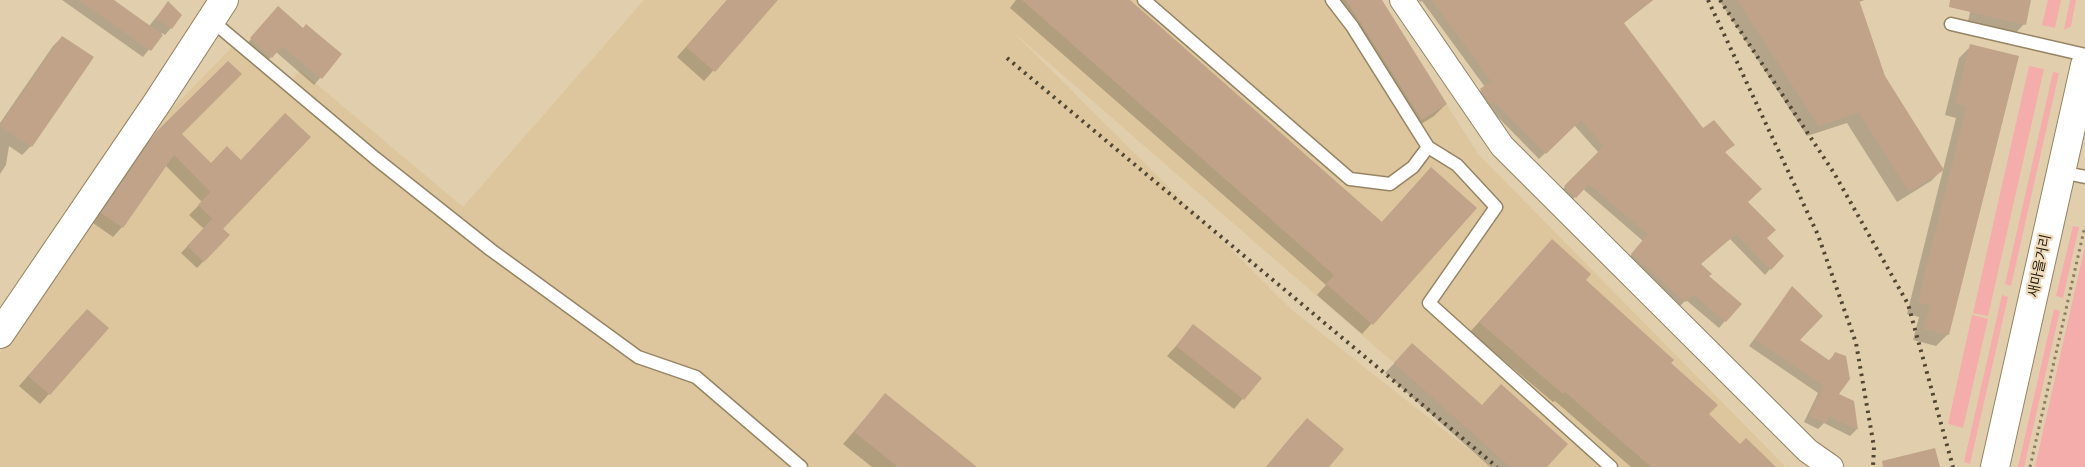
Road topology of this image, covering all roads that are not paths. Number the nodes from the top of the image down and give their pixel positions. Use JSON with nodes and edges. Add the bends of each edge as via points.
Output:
{"nodes":[{"id":1,"x":1144,"y":0,"type":"edge"},
{"id":2,"x":1332,"y":0,"type":"edge"},
{"id":3,"x":1402,"y":0,"type":"edge"},
{"id":4,"x":217,"y":10,"type":"edge"},
{"id":5,"x":1951,"y":24,"type":"dead end"},
{"id":6,"x":2085,"y":56,"type":"edge"},
{"id":7,"x":2085,"y":65,"type":"edge"},
{"id":8,"x":1428,"y":147,"type":"junction"},
{"id":9,"x":2073,"y":174,"type":"edge"},
{"id":10,"x":0,"y":334,"type":"edge"},
{"id":11,"x":801,"y":467,"type":"edge"},
{"id":12,"x":1611,"y":467,"type":"edge"},
{"id":13,"x":1831,"y":467,"type":"edge"},
{"id":14,"x":1995,"y":467,"type":"edge"}],
"edges":[{"from":1,"to":8,"type":"lane","via":[[1350,179],[1390,184],[1413,167]]},
{"from":2,"to":8,"type":"lane","via":[[1352,26]]},
{"from":3,"to":13,"type":"street","via":[[1502,146],[1808,451]]},
{"from":4,"to":10,"type":"main road"},
{"from":4,"to":11,"type":"lane","via":[[375,158],[491,250],[638,357],[696,377]]},
{"from":5,"to":6,"type":"lane"},
{"from":7,"to":9,"type":"main road","name":"새마을거리"},
{"from":8,"to":12,"type":"lane","via":[[1458,165],[1496,207],[1429,303]]},
{"from":9,"to":14,"type":"main road","name":"새마을거리"}]}
